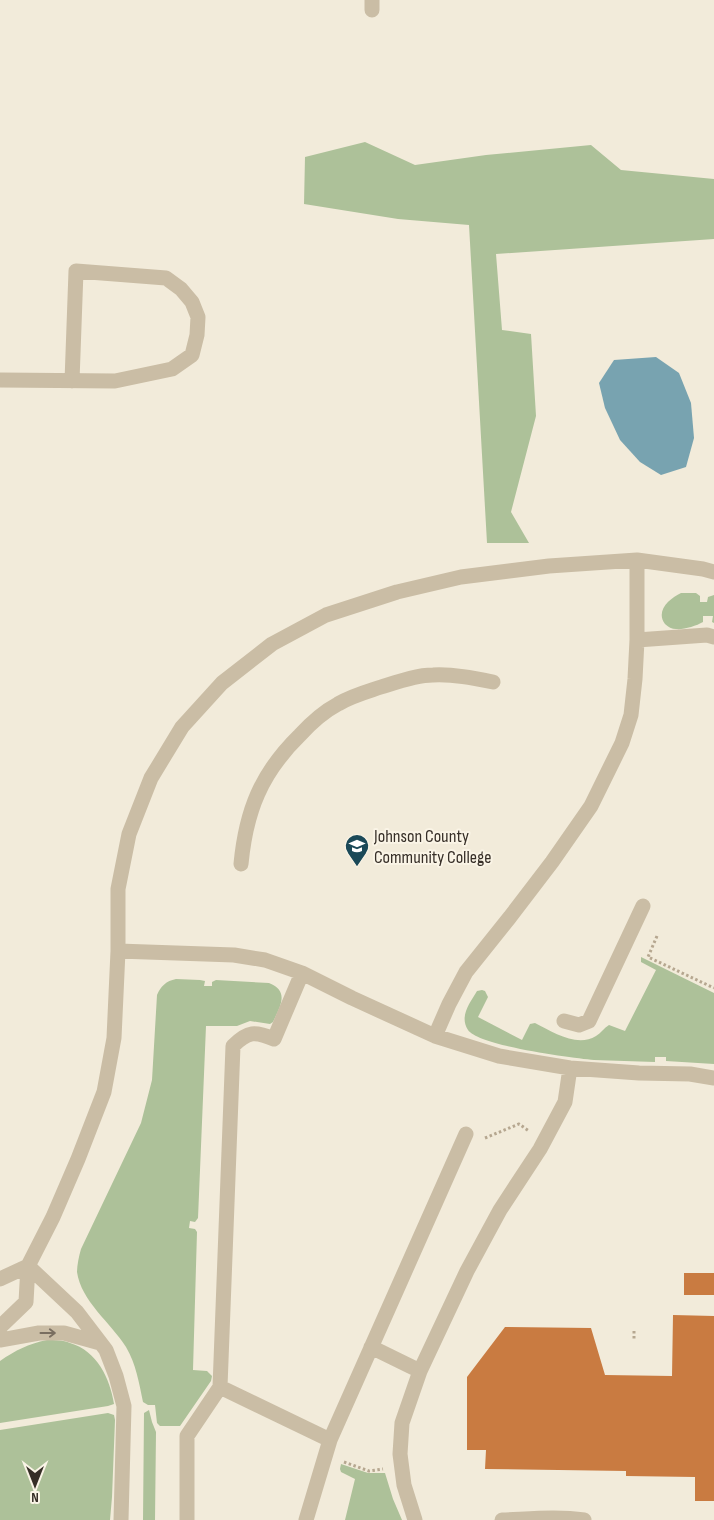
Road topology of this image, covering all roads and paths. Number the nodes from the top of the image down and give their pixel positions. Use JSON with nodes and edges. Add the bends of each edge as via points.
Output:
{"nodes":[{"id":1,"x":0,"y":380,"type":"edge"},
{"id":2,"x":72,"y":381,"type":"junction"},
{"id":3,"x":636,"y":560,"type":"junction"},
{"id":4,"x":714,"y":572,"type":"edge"},
{"id":5,"x":714,"y":637,"type":"edge"},
{"id":6,"x":637,"y":640,"type":"junction"},
{"id":7,"x":493,"y":682,"type":"dead end"},
{"id":8,"x":242,"y":864,"type":"dead end"},
{"id":9,"x":644,"y":906,"type":"dead end"},
{"id":10,"x":658,"y":936,"type":"dead end"},
{"id":11,"x":118,"y":951,"type":"junction"},
{"id":12,"x":302,"y":973,"type":"junction"},
{"id":13,"x":714,"y":988,"type":"edge"},
{"id":14,"x":564,"y":1020,"type":"dead end"},
{"id":15,"x":435,"y":1036,"type":"junction"},
{"id":16,"x":570,"y":1068,"type":"junction"},
{"id":17,"x":714,"y":1078,"type":"edge"},
{"id":18,"x":466,"y":1134,"type":"dead end"},
{"id":19,"x":485,"y":1138,"type":"dead end"},
{"id":20,"x":544,"y":1141,"type":"junction"},
{"id":21,"x":28,"y":1266,"type":"junction"},
{"id":22,"x":0,"y":1280,"type":"edge"},
{"id":23,"x":0,"y":1328,"type":"edge"},
{"id":24,"x":634,"y":1331,"type":"dead end"},
{"id":25,"x":0,"y":1340,"type":"edge"},
{"id":26,"x":634,"y":1341,"type":"dead end"},
{"id":27,"x":100,"y":1343,"type":"junction"},
{"id":28,"x":371,"y":1347,"type":"junction"},
{"id":29,"x":420,"y":1372,"type":"junction"},
{"id":30,"x":220,"y":1387,"type":"junction"},
{"id":31,"x":330,"y":1440,"type":"junction"},
{"id":32,"x":344,"y":1462,"type":"dead end"},
{"id":33,"x":388,"y":1468,"type":"dead end"},
{"id":34,"x":121,"y":1520,"type":"edge"},
{"id":35,"x":187,"y":1520,"type":"edge"},
{"id":36,"x":306,"y":1520,"type":"edge"},
{"id":37,"x":415,"y":1520,"type":"edge"},
{"id":38,"x":502,"y":1520,"type":"edge"},
{"id":39,"x":584,"y":1520,"type":"edge"}],
"edges":[{"from":1,"to":2,"type":"street"},
{"from":2,"to":2,"type":"street","via":[[115,381],[172,369],[192,355],[198,317],[192,302],[166,278],[76,271]]},
{"from":3,"to":4,"type":"street"},
{"from":3,"to":6,"type":"street"},
{"from":3,"to":11,"type":"street","via":[[549,566],[452,580],[397,592],[326,615],[272,644],[222,683],[182,727],[151,778],[129,834],[118,889]]},
{"from":5,"to":6,"type":"street"},
{"from":6,"to":15,"type":"street","via":[[631,715],[622,743],[591,806],[522,902],[466,972]]},
{"from":7,"to":8,"type":"street","via":[[432,674],[362,693],[315,719],[278,757],[264,779],[248,821]]},
{"from":9,"to":14,"type":"street","via":[[589,1020],[579,1025]]},
{"from":10,"to":13,"type":"path","via":[[648,957]]},
{"from":11,"to":12,"type":"street","via":[[234,955],[265,960]]},
{"from":11,"to":21,"type":"street","via":[[114,1038],[104,1092],[78,1160]]},
{"from":12,"to":15,"type":"street"},
{"from":12,"to":30,"type":"street","via":[[274,1039],[260,1033],[251,1034],[243,1036],[233,1046]]},
{"from":15,"to":16,"type":"street","via":[[499,1056]]},
{"from":16,"to":17,"type":"street"},
{"from":16,"to":20,"type":"street","via":[[565,1102]]},
{"from":18,"to":28,"type":"street"},
{"from":19,"to":20,"type":"path","via":[[519,1124]]},
{"from":20,"to":29,"type":"street","via":[[500,1210],[467,1271]]},
{"from":21,"to":22,"type":"street"},
{"from":21,"to":23,"type":"street","via":[[26,1302]]},
{"from":21,"to":27,"type":"street","via":[[77,1312]]},
{"from":24,"to":26,"type":"path"},
{"from":25,"to":27,"type":"street","one_way":true,"via":[[39,1333],[64,1333]]},
{"from":27,"to":34,"type":"street","via":[[116,1376],[124,1406]]},
{"from":28,"to":29,"type":"street"},
{"from":28,"to":31,"type":"street"},
{"from":29,"to":37,"type":"street","via":[[402,1424],[400,1454],[404,1485]]},
{"from":30,"to":31,"type":"street"},
{"from":30,"to":35,"type":"street","via":[[187,1436]]},
{"from":31,"to":36,"type":"street"},
{"from":32,"to":33,"type":"path","via":[[369,1471]]},
{"from":38,"to":39,"type":"street"}]}
